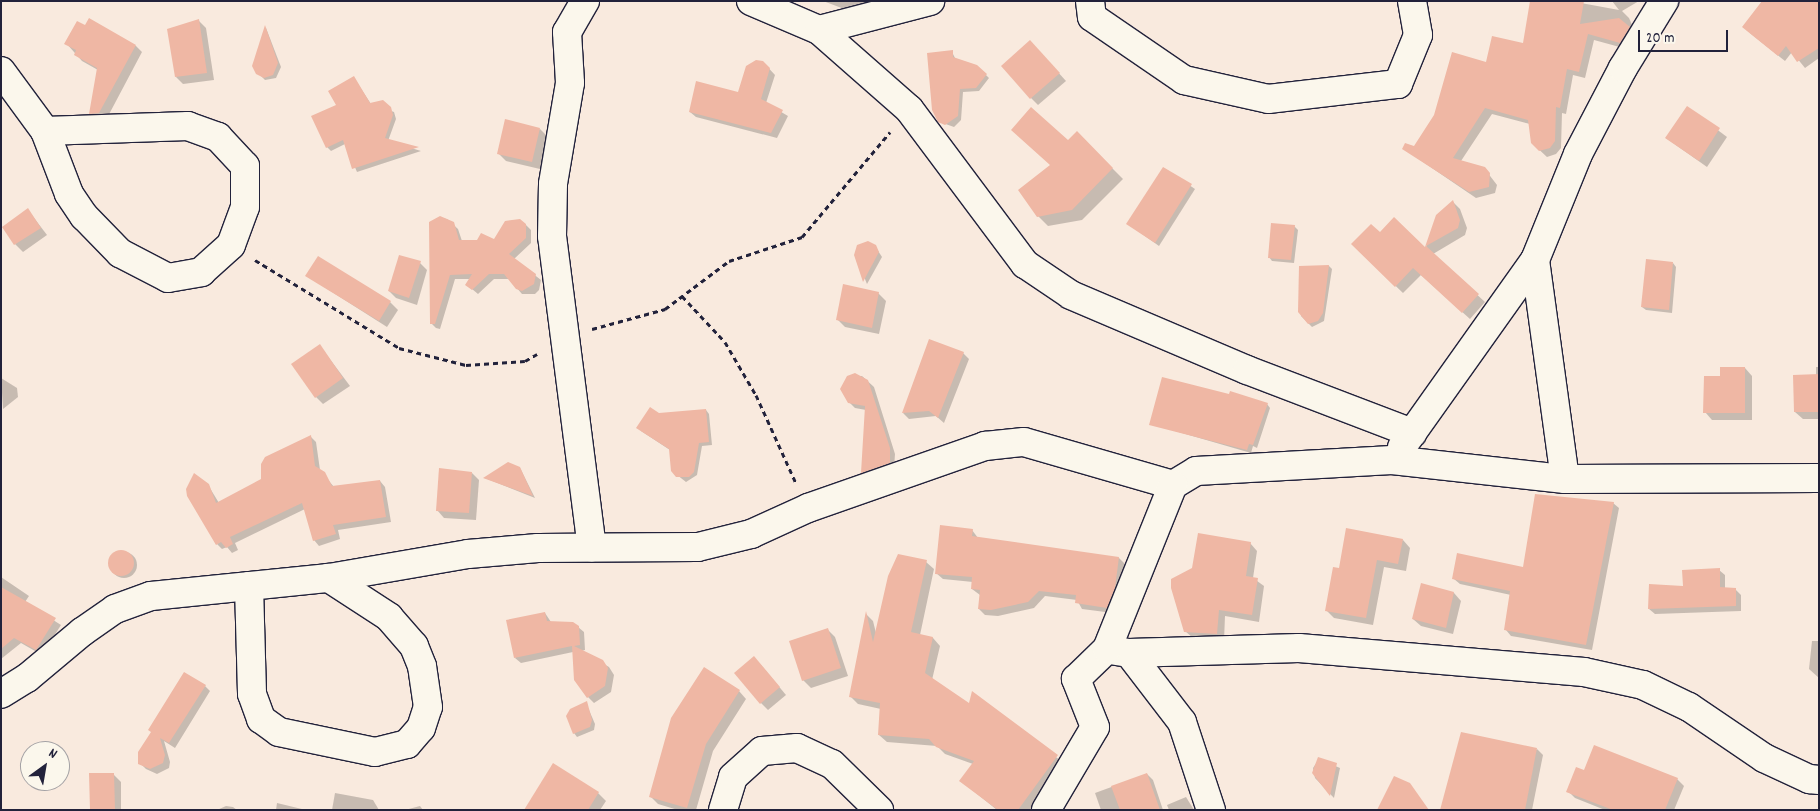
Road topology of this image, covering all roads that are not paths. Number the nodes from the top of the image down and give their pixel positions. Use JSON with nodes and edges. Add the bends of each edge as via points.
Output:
{"nodes":[{"id":1,"x":585,"y":1,"type":"edge"},
{"id":2,"x":751,"y":1,"type":"edge"},
{"id":3,"x":930,"y":1,"type":"edge"},
{"id":4,"x":1090,"y":1,"type":"edge"},
{"id":5,"x":1412,"y":1,"type":"edge"},
{"id":6,"x":1664,"y":1,"type":"edge"},
{"id":7,"x":819,"y":30,"type":"junction"},
{"id":8,"x":1,"y":71,"type":"edge"},
{"id":9,"x":45,"y":131,"type":"junction"},
{"id":10,"x":1535,"y":260,"type":"junction"},
{"id":11,"x":1412,"y":433,"type":"junction"},
{"id":12,"x":1392,"y":460,"type":"junction"},
{"id":13,"x":1819,"y":478,"type":"edge"},
{"id":14,"x":1565,"y":479,"type":"junction"},
{"id":15,"x":1173,"y":485,"type":"junction"},
{"id":16,"x":592,"y":548,"type":"junction"},
{"id":17,"x":329,"y":578,"type":"junction"},
{"id":18,"x":249,"y":586,"type":"junction"},
{"id":19,"x":1118,"y":651,"type":"junction"},
{"id":20,"x":1,"y":694,"type":"edge"},
{"id":21,"x":1819,"y":780,"type":"edge"},
{"id":22,"x":723,"y":810,"type":"edge"},
{"id":23,"x":879,"y":810,"type":"edge"},
{"id":24,"x":1046,"y":810,"type":"edge"},
{"id":25,"x":1211,"y":810,"type":"edge"}],
"edges":[{"from":1,"to":16,"type":"street","via":[[568,32],[570,83],[552,184],[552,236]]},
{"from":2,"to":7,"type":"street"},
{"from":3,"to":7,"type":"street"},
{"from":4,"to":5,"type":"street","via":[[1092,16],[1184,80],[1268,99],[1398,84],[1418,35]]},
{"from":6,"to":10,"type":"street","via":[[1623,68],[1578,154]]},
{"from":7,"to":11,"type":"street","via":[[909,109],[1025,264],[1071,295],[1247,370]]},
{"from":8,"to":9,"type":"street"},
{"from":9,"to":9,"type":"street","via":[[69,194],[84,216],[120,253],[168,278],[201,272],[231,245],[245,208],[245,166],[218,137],[188,126]]},
{"from":10,"to":11,"type":"street"},
{"from":10,"to":14,"type":"street"},
{"from":11,"to":12,"type":"street"},
{"from":12,"to":14,"type":"street"},
{"from":12,"to":15,"type":"street","via":[[1196,471]]},
{"from":13,"to":14,"type":"street"},
{"from":15,"to":16,"type":"street","via":[[1024,442],[985,446],[808,508],[751,534],[698,547]]},
{"from":15,"to":19,"type":"street"},
{"from":16,"to":17,"type":"street","via":[[468,554]]},
{"from":17,"to":18,"type":"street"},
{"from":17,"to":18,"type":"street","via":[[389,618],[414,646],[422,666],[428,707],[421,728],[407,744],[375,752],[279,732],[261,719],[252,694]]},
{"from":18,"to":20,"type":"street","via":[[151,596],[115,610],[82,632],[27,678]]},
{"from":19,"to":21,"type":"street","via":[[1299,648],[1584,672],[1643,685],[1689,707],[1764,758],[1809,779]]},
{"from":19,"to":24,"type":"street","via":[[1076,679],[1095,727]]},
{"from":19,"to":25,"type":"street","via":[[1182,722]]},
{"from":22,"to":23,"type":"street","via":[[733,777],[762,751],[797,748],[832,764]]}]}
